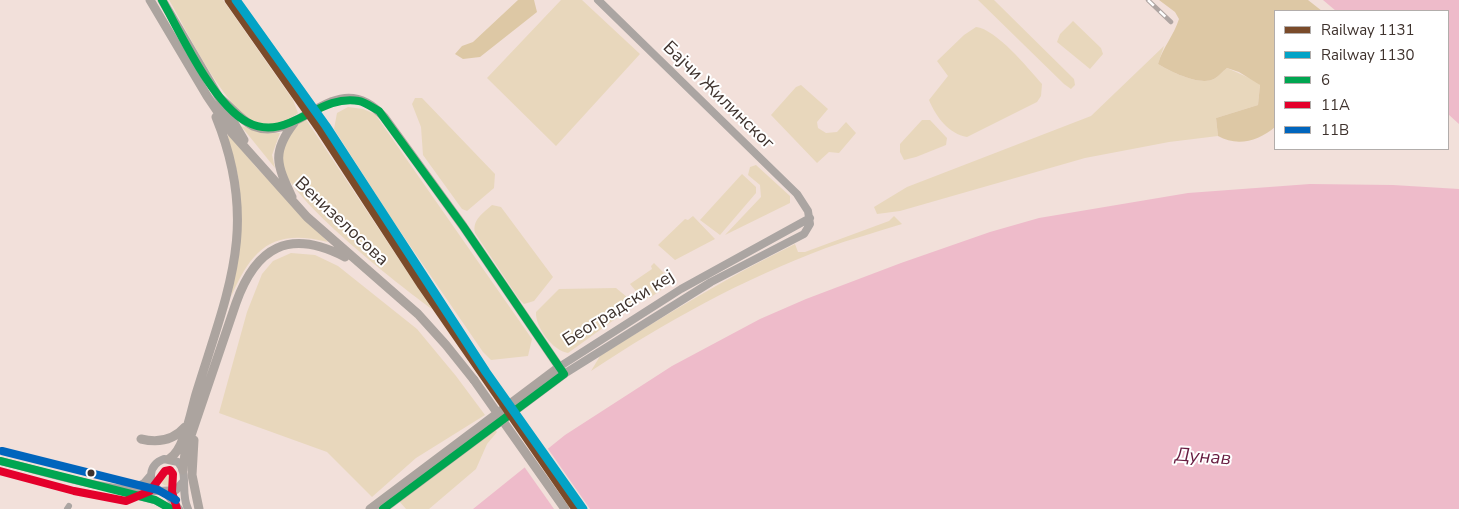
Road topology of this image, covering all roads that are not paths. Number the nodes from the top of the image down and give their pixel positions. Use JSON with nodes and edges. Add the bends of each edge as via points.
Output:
{"nodes":[{"id":1,"x":150,"y":0,"type":"edge"},
{"id":2,"x":162,"y":0,"type":"edge"},
{"id":3,"x":598,"y":0,"type":"edge"},
{"id":4,"x":207,"y":96,"type":"junction"},
{"id":5,"x":221,"y":98,"type":"junction"},
{"id":6,"x":296,"y":120,"type":"junction"},
{"id":7,"x":251,"y":151,"type":"junction"},
{"id":8,"x":295,"y":204,"type":"junction"},
{"id":9,"x":810,"y":218,"type":"junction"},
{"id":10,"x":363,"y":266,"type":"junction"},
{"id":11,"x":562,"y":370,"type":"junction"},
{"id":12,"x":199,"y":412,"type":"junction"},
{"id":13,"x":187,"y":425,"type":"junction"},
{"id":14,"x":141,"y":439,"type":"dead end"},
{"id":15,"x":169,"y":459,"type":"junction"},
{"id":16,"x":0,"y":461,"type":"edge"},
{"id":17,"x":183,"y":470,"type":"junction"},
{"id":18,"x":150,"y":476,"type":"junction"},
{"id":19,"x":183,"y":482,"type":"junction"},
{"id":20,"x":122,"y":490,"type":"junction"},
{"id":21,"x":163,"y":492,"type":"junction"},
{"id":22,"x":171,"y":509,"type":"edge"},
{"id":23,"x":179,"y":509,"type":"edge"},
{"id":24,"x":188,"y":509,"type":"edge"},
{"id":25,"x":199,"y":509,"type":"edge"},
{"id":26,"x":370,"y":509,"type":"edge"},
{"id":27,"x":383,"y":509,"type":"edge"},
{"id":28,"x":564,"y":509,"type":"edge"}],
"edges":[{"from":1,"to":4,"type":"main road","name":"Венизелосова"},
{"from":2,"to":5,"type":"main road","name":"Венизелосова"},
{"from":3,"to":9,"type":"street","name":"Бајчи Жилинског","via":[[781,177],[801,199]]},
{"from":4,"to":7,"type":"main road","name":"Венизелосова","via":[[232,133]]},
{"from":4,"to":13,"type":"main road","via":[[232,163],[237,189],[237,244],[225,303]]},
{"from":5,"to":6,"type":"main road","via":[[244,121],[254,126],[270,129]]},
{"from":5,"to":7,"type":"main road","name":"Венизелосова"},
{"from":6,"to":8,"type":"main road","via":[[284,136],[278,152],[280,168]]},
{"from":6,"to":11,"type":"main road","via":[[338,99],[360,100],[379,111]]},
{"from":7,"to":8,"type":"main road","name":"Венизелосова"},
{"from":8,"to":10,"type":"main road","name":"Венизелосова"},
{"from":9,"to":11,"type":"street","name":"Београдски кеј","via":[[681,289]]},
{"from":9,"to":11,"type":"street","name":"Београдски кеј","via":[[804,234],[711,282]]},
{"from":10,"to":12,"type":"main road","via":[[307,242],[276,247],[265,254],[242,284]]},
{"from":10,"to":28,"type":"main road","name":"Венизелосова","bridge":true,"via":[[428,324],[474,380]]},
{"from":11,"to":26,"type":"main road","name":"Београдски кеј"},
{"from":11,"to":27,"type":"main road","name":"Београдски кеј"},
{"from":12,"to":17,"type":"main road"},
{"from":12,"to":25,"type":"main road","via":[[191,468]]},
{"from":13,"to":14,"type":"main road","via":[[178,435],[165,440]]},
{"from":13,"to":15,"type":"main road","via":[[177,453]]},
{"from":15,"to":17,"type":"street","via":[[178,462]]},
{"from":15,"to":18,"type":"street","via":[[155,464]]},
{"from":16,"to":20,"type":"street"},
{"from":17,"to":19,"type":"street"},
{"from":18,"to":20,"type":"street","via":[[144,483]]},
{"from":18,"to":21,"type":"street"},
{"from":19,"to":21,"type":"street","via":[[176,490]]},
{"from":19,"to":24,"type":"street","via":[[183,496]]},
{"from":20,"to":21,"type":"street"},
{"from":20,"to":22,"type":"street","via":[[155,500]]},
{"from":21,"to":23,"type":"street"}]}
